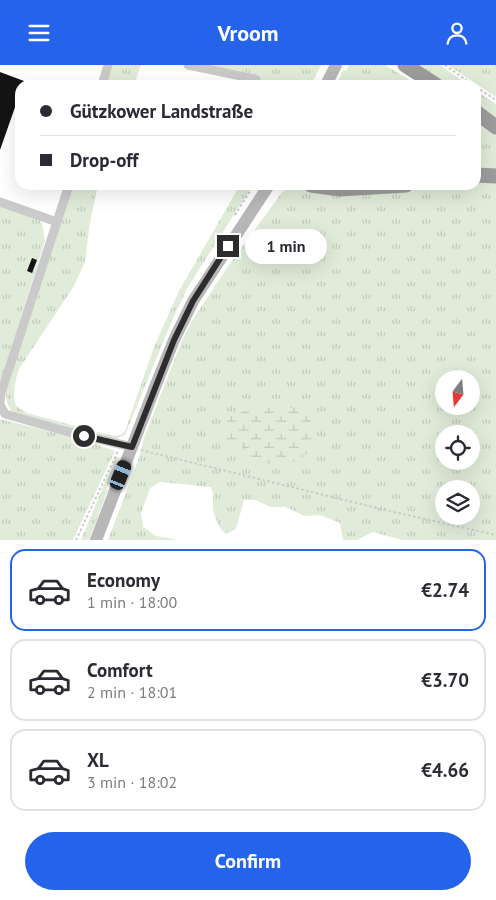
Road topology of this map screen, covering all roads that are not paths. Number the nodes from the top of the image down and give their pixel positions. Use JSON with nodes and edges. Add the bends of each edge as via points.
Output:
{"nodes":[{"id":1,"x":108,"y":65,"type":"edge"},
{"id":2,"x":188,"y":65,"type":"edge"},
{"id":3,"x":336,"y":65,"type":"edge"},
{"id":4,"x":401,"y":65,"type":"edge"},
{"id":5,"x":406,"y":65,"type":"edge"},
{"id":6,"x":256,"y":79,"type":"dead end"},
{"id":7,"x":104,"y":80,"type":"edge"},
{"id":8,"x":328,"y":80,"type":"edge"},
{"id":9,"x":418,"y":80,"type":"edge"},
{"id":10,"x":428,"y":80,"type":"edge"},
{"id":11,"x":481,"y":116,"type":"edge"},
{"id":12,"x":496,"y":127,"type":"edge"},
{"id":13,"x":481,"y":175,"type":"edge"},
{"id":14,"x":496,"y":176,"type":"edge"},
{"id":15,"x":68,"y":190,"type":"edge"},
{"id":16,"x":266,"y":190,"type":"edge"},
{"id":17,"x":0,"y":202,"type":"edge"},
{"id":18,"x":58,"y":222,"type":"junction"},
{"id":19,"x":0,"y":404,"type":"edge"},
{"id":20,"x":126,"y":446,"type":"junction"},
{"id":21,"x":96,"y":540,"type":"edge"}],
"edges":[{"from":1,"to":7,"type":"street"},
{"from":2,"to":6,"type":"street"},
{"from":3,"to":8,"type":"main road"},
{"from":4,"to":9,"type":"highway"},
{"from":5,"to":10,"type":"highway"},
{"from":11,"to":12,"type":"highway"},
{"from":13,"to":14,"type":"highway"},
{"from":15,"to":18,"type":"street"},
{"from":16,"to":20,"type":"main road","via":[[193,301]]},
{"from":17,"to":18,"type":"street"},
{"from":18,"to":19,"type":"street"},
{"from":19,"to":20,"type":"street","via":[[4,414]]},
{"from":20,"to":21,"type":"main road"}]}
